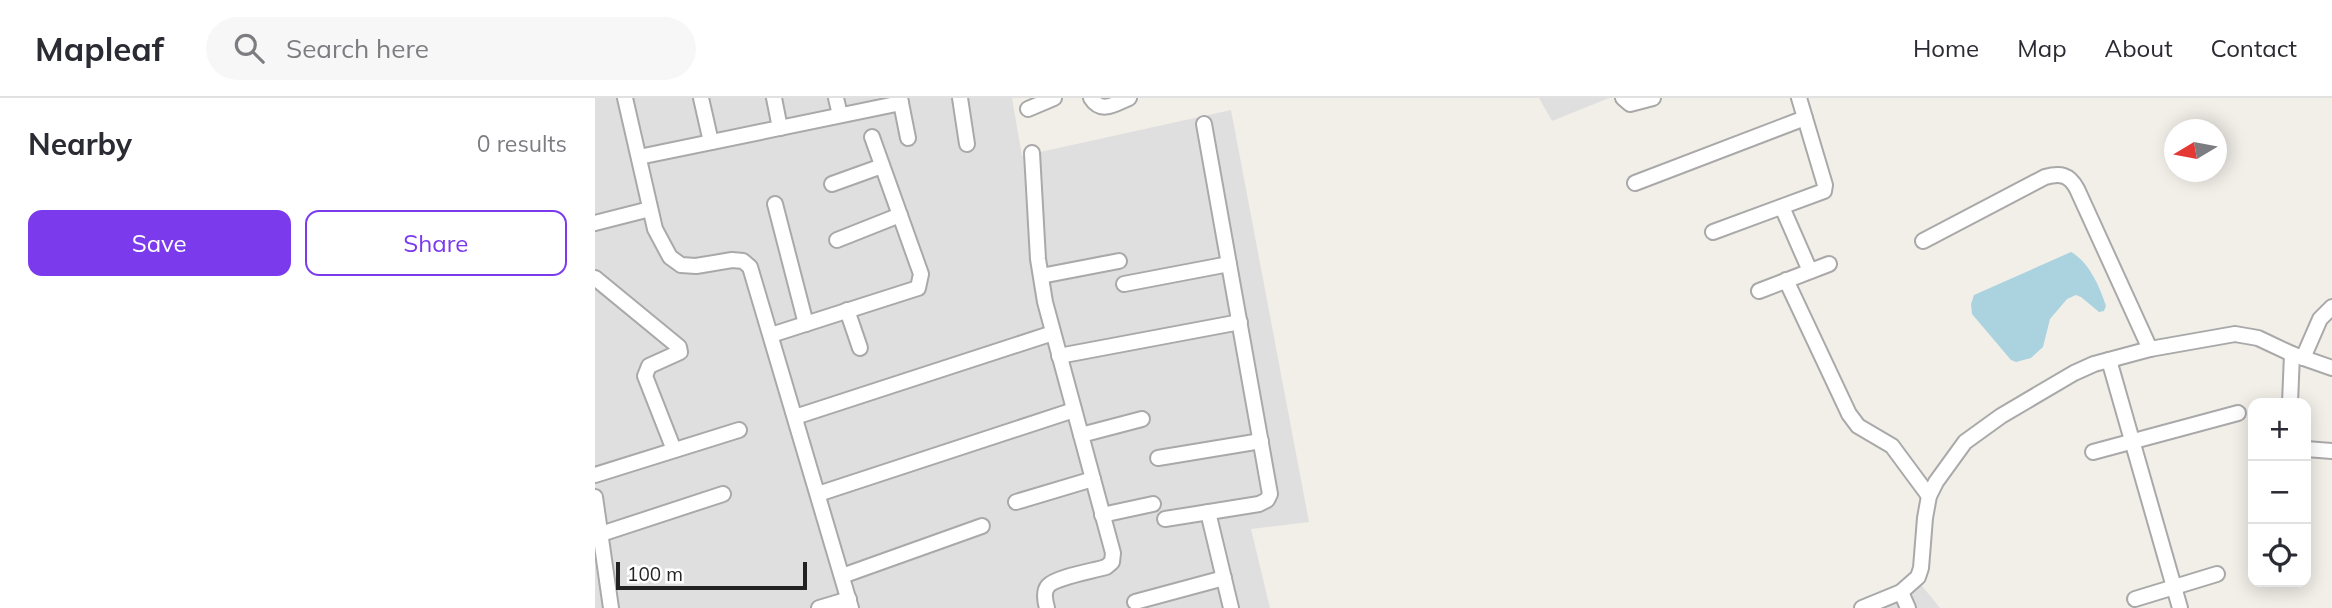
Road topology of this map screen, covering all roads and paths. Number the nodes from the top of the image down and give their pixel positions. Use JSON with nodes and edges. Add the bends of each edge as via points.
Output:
{"nodes":[{"id":1,"x":625,"y":98,"type":"edge"},
{"id":2,"x":701,"y":98,"type":"edge"},
{"id":3,"x":774,"y":98,"type":"edge"},
{"id":4,"x":837,"y":98,"type":"edge"},
{"id":5,"x":960,"y":98,"type":"edge"},
{"id":6,"x":1054,"y":98,"type":"edge"},
{"id":7,"x":1091,"y":98,"type":"edge"},
{"id":8,"x":1129,"y":98,"type":"edge"},
{"id":9,"x":1623,"y":98,"type":"edge"},
{"id":10,"x":1653,"y":98,"type":"edge"},
{"id":11,"x":1799,"y":98,"type":"edge"},
{"id":12,"x":901,"y":100,"type":"edge"},
{"id":13,"x":1028,"y":109,"type":"dead end"},
{"id":14,"x":840,"y":115,"type":"junction"},
{"id":15,"x":1805,"y":118,"type":"junction"},
{"id":16,"x":1204,"y":124,"type":"dead end"},
{"id":17,"x":780,"y":128,"type":"junction"},
{"id":18,"x":872,"y":137,"type":"dead end"},
{"id":19,"x":908,"y":138,"type":"dead end"},
{"id":20,"x":711,"y":142,"type":"junction"},
{"id":21,"x":967,"y":145,"type":"dead end"},
{"id":22,"x":1032,"y":153,"type":"dead end"},
{"id":23,"x":639,"y":158,"type":"junction"},
{"id":24,"x":882,"y":166,"type":"junction"},
{"id":25,"x":1635,"y":183,"type":"dead end"},
{"id":26,"x":832,"y":184,"type":"dead end"},
{"id":27,"x":775,"y":204,"type":"dead end"},
{"id":28,"x":1782,"y":207,"type":"junction"},
{"id":29,"x":650,"y":209,"type":"junction"},
{"id":30,"x":900,"y":215,"type":"junction"},
{"id":31,"x":595,"y":223,"type":"edge"},
{"id":32,"x":1713,"y":232,"type":"dead end"},
{"id":33,"x":837,"y":240,"type":"dead end"},
{"id":34,"x":1923,"y":241,"type":"dead end"},
{"id":35,"x":1119,"y":261,"type":"dead end"},
{"id":36,"x":1229,"y":264,"type":"junction"},
{"id":37,"x":1829,"y":264,"type":"dead end"},
{"id":38,"x":1810,"y":271,"type":"junction"},
{"id":39,"x":1041,"y":276,"type":"junction"},
{"id":40,"x":595,"y":278,"type":"edge"},
{"id":41,"x":1786,"y":280,"type":"junction"},
{"id":42,"x":1124,"y":284,"type":"dead end"},
{"id":43,"x":1759,"y":291,"type":"dead end"},
{"id":44,"x":2332,"y":307,"type":"edge"},
{"id":45,"x":847,"y":310,"type":"junction"},
{"id":46,"x":1240,"y":322,"type":"junction"},
{"id":47,"x":806,"y":324,"type":"junction"},
{"id":48,"x":1053,"y":333,"type":"junction"},
{"id":49,"x":771,"y":335,"type":"junction"},
{"id":50,"x":860,"y":348,"type":"dead end"},
{"id":51,"x":2150,"y":349,"type":"junction"},
{"id":52,"x":1059,"y":356,"type":"junction"},
{"id":53,"x":2298,"y":356,"type":"junction"},
{"id":54,"x":2109,"y":360,"type":"junction"},
{"id":55,"x":2332,"y":368,"type":"edge"},
{"id":56,"x":2291,"y":398,"type":"edge"},
{"id":57,"x":1074,"y":410,"type":"junction"},
{"id":58,"x":2238,"y":413,"type":"dead end"},
{"id":59,"x":795,"y":417,"type":"junction"},
{"id":60,"x":1142,"y":419,"type":"dead end"},
{"id":61,"x":739,"y":430,"type":"dead end"},
{"id":62,"x":1080,"y":435,"type":"junction"},
{"id":63,"x":1261,"y":442,"type":"junction"},
{"id":64,"x":2132,"y":442,"type":"junction"},
{"id":65,"x":2311,"y":449,"type":"edge"},
{"id":66,"x":674,"y":450,"type":"junction"},
{"id":67,"x":2332,"y":451,"type":"edge"},
{"id":68,"x":2093,"y":452,"type":"dead end"},
{"id":69,"x":1158,"y":458,"type":"dead end"},
{"id":70,"x":595,"y":475,"type":"edge"},
{"id":71,"x":1093,"y":479,"type":"junction"},
{"id":72,"x":723,"y":494,"type":"dead end"},
{"id":73,"x":818,"y":494,"type":"junction"},
{"id":74,"x":1929,"y":496,"type":"junction"},
{"id":75,"x":595,"y":497,"type":"edge"},
{"id":76,"x":1016,"y":502,"type":"dead end"},
{"id":77,"x":1153,"y":503,"type":"dead end"},
{"id":78,"x":1208,"y":512,"type":"junction"},
{"id":79,"x":1102,"y":515,"type":"junction"},
{"id":80,"x":1165,"y":519,"type":"dead end"},
{"id":81,"x":982,"y":526,"type":"dead end"},
{"id":82,"x":601,"y":534,"type":"junction"},
{"id":83,"x":2217,"y":574,"type":"dead end"},
{"id":84,"x":842,"y":576,"type":"junction"},
{"id":85,"x":1224,"y":578,"type":"junction"},
{"id":86,"x":2173,"y":587,"type":"junction"},
{"id":87,"x":1901,"y":592,"type":"junction"},
{"id":88,"x":2135,"y":599,"type":"dead end"},
{"id":89,"x":1135,"y":602,"type":"dead end"},
{"id":90,"x":850,"y":603,"type":"edge"},
{"id":91,"x":611,"y":608,"type":"edge"},
{"id":92,"x":819,"y":608,"type":"edge"},
{"id":93,"x":1047,"y":608,"type":"edge"},
{"id":94,"x":1231,"y":608,"type":"edge"},
{"id":95,"x":1862,"y":608,"type":"edge"},
{"id":96,"x":1908,"y":608,"type":"edge"},
{"id":97,"x":2180,"y":608,"type":"edge"}],
"edges":[{"from":1,"to":23,"type":"street"},
{"from":2,"to":20,"type":"street"},
{"from":3,"to":17,"type":"street"},
{"from":4,"to":14,"type":"street"},
{"from":5,"to":21,"type":"street"},
{"from":6,"to":13,"type":"street"},
{"from":7,"to":8,"type":"street","via":[[1102,108]]},
{"from":9,"to":10,"type":"street","via":[[1630,104]]},
{"from":11,"to":15,"type":"street"},
{"from":12,"to":14,"type":"street"},
{"from":12,"to":19,"type":"street"},
{"from":14,"to":17,"type":"street"},
{"from":15,"to":25,"type":"street"},
{"from":15,"to":28,"type":"street","via":[[1824,191]]},
{"from":16,"to":36,"type":"street"},
{"from":17,"to":20,"type":"street"},
{"from":18,"to":24,"type":"street"},
{"from":20,"to":23,"type":"street"},
{"from":22,"to":39,"type":"street"},
{"from":23,"to":29,"type":"street"},
{"from":24,"to":26,"type":"street"},
{"from":24,"to":30,"type":"street"},
{"from":27,"to":47,"type":"street"},
{"from":28,"to":32,"type":"street"},
{"from":28,"to":38,"type":"street"},
{"from":29,"to":31,"type":"street"},
{"from":29,"to":49,"type":"street","via":[[662,245],[681,265],[732,260],[750,267]]},
{"from":30,"to":33,"type":"street"},
{"from":30,"to":45,"type":"street","via":[[921,274],[918,288]]},
{"from":34,"to":51,"type":"street","via":[[2045,177],[2065,175],[2073,180]]},
{"from":35,"to":39,"type":"street"},
{"from":36,"to":42,"type":"street"},
{"from":36,"to":46,"type":"street"},
{"from":37,"to":38,"type":"street"},
{"from":38,"to":41,"type":"street"},
{"from":39,"to":48,"type":"street"},
{"from":40,"to":66,"type":"street","via":[[679,347],[680,352],[649,366],[645,376]]},
{"from":41,"to":43,"type":"street"},
{"from":41,"to":74,"type":"street","via":[[1849,414],[1858,426],[1892,446]]},
{"from":44,"to":53,"type":"street"},
{"from":45,"to":47,"type":"street"},
{"from":45,"to":50,"type":"street"},
{"from":46,"to":52,"type":"street"},
{"from":46,"to":63,"type":"street"},
{"from":47,"to":49,"type":"street"},
{"from":48,"to":52,"type":"street"},
{"from":48,"to":59,"type":"street"},
{"from":49,"to":59,"type":"street"},
{"from":51,"to":53,"type":"street","via":[[2243,334]]},
{"from":51,"to":54,"type":"street"},
{"from":52,"to":57,"type":"street"},
{"from":53,"to":55,"type":"street"},
{"from":53,"to":56,"type":"street"},
{"from":54,"to":64,"type":"street"},
{"from":54,"to":74,"type":"street","via":[[2074,373],[1981,429],[1958,451]]},
{"from":57,"to":62,"type":"street"},
{"from":57,"to":73,"type":"street"},
{"from":58,"to":64,"type":"street"},
{"from":59,"to":73,"type":"street"},
{"from":60,"to":62,"type":"street"},
{"from":61,"to":66,"type":"street"},
{"from":62,"to":71,"type":"street"},
{"from":63,"to":69,"type":"street"},
{"from":63,"to":78,"type":"street","via":[[1267,500]]},
{"from":64,"to":68,"type":"street"},
{"from":64,"to":86,"type":"street"},
{"from":65,"to":67,"type":"street"},
{"from":66,"to":70,"type":"street"},
{"from":71,"to":76,"type":"street"},
{"from":71,"to":79,"type":"street"},
{"from":72,"to":82,"type":"street"},
{"from":73,"to":84,"type":"street"},
{"from":74,"to":87,"type":"street","via":[[1921,568]]},
{"from":75,"to":82,"type":"street"},
{"from":77,"to":79,"type":"street"},
{"from":78,"to":80,"type":"street"},
{"from":78,"to":85,"type":"street"},
{"from":79,"to":93,"type":"street","via":[[1112,562],[1048,585]]},
{"from":81,"to":84,"type":"street"},
{"from":82,"to":91,"type":"street"},
{"from":83,"to":86,"type":"street"},
{"from":84,"to":90,"type":"street"},
{"from":85,"to":89,"type":"street"},
{"from":85,"to":94,"type":"street"},
{"from":86,"to":88,"type":"street"},
{"from":86,"to":97,"type":"street"},
{"from":87,"to":95,"type":"street"},
{"from":87,"to":96,"type":"street"},
{"from":90,"to":92,"type":"street"}]}
